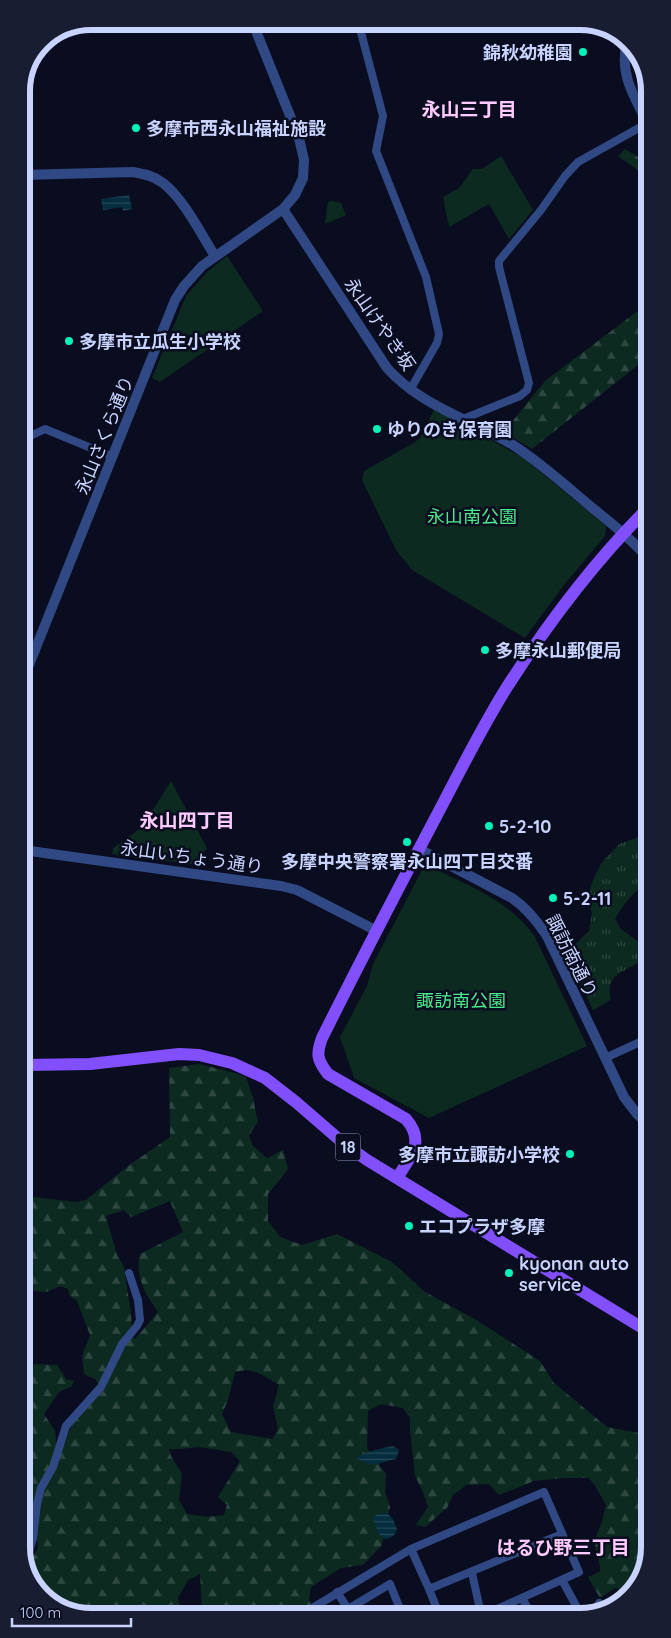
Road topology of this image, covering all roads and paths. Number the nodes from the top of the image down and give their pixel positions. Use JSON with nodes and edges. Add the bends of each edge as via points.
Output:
{"nodes":[{"id":1,"x":256,"y":30,"type":"edge"},
{"id":2,"x":360,"y":30,"type":"edge"},
{"id":3,"x":626,"y":51,"type":"edge"},
{"id":4,"x":641,"y":110,"type":"edge"},
{"id":5,"x":641,"y":127,"type":"edge"},
{"id":6,"x":30,"y":176,"type":"edge"},
{"id":7,"x":283,"y":209,"type":"junction"},
{"id":8,"x":215,"y":256,"type":"junction"},
{"id":9,"x":410,"y":390,"type":"junction"},
{"id":10,"x":463,"y":419,"type":"junction"},
{"id":11,"x":30,"y":436,"type":"edge"},
{"id":12,"x":113,"y":457,"type":"junction"},
{"id":13,"x":641,"y":515,"type":"edge"},
{"id":14,"x":623,"y":534,"type":"junction"},
{"id":15,"x":641,"y":551,"type":"edge"},
{"id":16,"x":30,"y":663,"type":"edge"},
{"id":17,"x":419,"y":848,"type":"junction"},
{"id":18,"x":30,"y":851,"type":"edge"},
{"id":19,"x":377,"y":931,"type":"junction"},
{"id":20,"x":641,"y":1041,"type":"edge"},
{"id":21,"x":605,"y":1058,"type":"junction"},
{"id":22,"x":30,"y":1065,"type":"edge"},
{"id":23,"x":641,"y":1118,"type":"edge"},
{"id":24,"x":397,"y":1178,"type":"junction"},
{"id":25,"x":129,"y":1274,"type":"dead end"},
{"id":26,"x":641,"y":1327,"type":"edge"},
{"id":27,"x":562,"y":1534,"type":"junction"},
{"id":28,"x":411,"y":1549,"type":"junction"},
{"id":29,"x":30,"y":1550,"type":"edge"},
{"id":30,"x":472,"y":1573,"type":"junction"},
{"id":31,"x":562,"y":1580,"type":"junction"},
{"id":32,"x":429,"y":1589,"type":"junction"},
{"id":33,"x":338,"y":1592,"type":"junction"},
{"id":34,"x":522,"y":1598,"type":"junction"},
{"id":35,"x":312,"y":1608,"type":"edge"},
{"id":36,"x":348,"y":1608,"type":"edge"},
{"id":37,"x":356,"y":1608,"type":"edge"},
{"id":38,"x":400,"y":1608,"type":"edge"},
{"id":39,"x":437,"y":1608,"type":"edge"},
{"id":40,"x":480,"y":1608,"type":"edge"},
{"id":41,"x":500,"y":1608,"type":"edge"},
{"id":42,"x":528,"y":1608,"type":"edge"},
{"id":43,"x":577,"y":1608,"type":"edge"}],
"edges":[{"from":1,"to":7,"type":"street","name":"永山さくら通り","via":[[299,138],[304,160],[300,186]]},
{"from":2,"to":9,"type":"street","via":[[383,116],[376,152],[426,277],[440,334]]},
{"from":3,"to":4,"type":"street","via":[[624,67],[628,84]]},
{"from":5,"to":10,"type":"street","via":[[578,162],[499,261],[529,383],[520,396]]},
{"from":6,"to":8,"type":"street","via":[[133,172],[148,175],[162,182],[178,199]]},
{"from":7,"to":8,"type":"street","name":"永山さくら通り"},
{"from":7,"to":9,"type":"street","name":"永山けやき坂","via":[[387,368]]},
{"from":8,"to":12,"type":"street","name":"永山さくら通り","via":[[196,272],[175,300]]},
{"from":9,"to":10,"type":"street","name":"永山けやき坂"},
{"from":10,"to":14,"type":"street","name":"永山けやき坂","via":[[526,454]]},
{"from":11,"to":12,"type":"street","via":[[45,429]]},
{"from":12,"to":16,"type":"street","name":"永山さくら通り"},
{"from":13,"to":14,"type":"main road"},
{"from":14,"to":15,"type":"street","name":"永山けやき坂"},
{"from":14,"to":17,"type":"main road","via":[[547,627],[506,688]]},
{"from":17,"to":19,"type":"main road"},
{"from":17,"to":21,"type":"street","name":"諏訪南通り","via":[[524,906],[547,936]]},
{"from":18,"to":19,"type":"street","name":"永山いちょう通り","via":[[281,886],[297,890]]},
{"from":19,"to":24,"type":"main road","via":[[322,1038],[318,1057],[328,1074],[406,1118],[412,1126],[416,1141],[414,1151]]},
{"from":20,"to":21,"type":"street"},
{"from":21,"to":23,"type":"street","name":"諏訪南通り","via":[[624,1097]]},
{"from":22,"to":24,"type":"main road","number":"18","via":[[90,1064],[179,1054],[232,1063],[264,1078],[342,1142]]},
{"from":24,"to":26,"type":"main road","number":"18"},
{"from":25,"to":29,"type":"street","via":[[138,1300],[140,1320],[122,1344],[101,1387],[66,1426],[53,1467],[36,1504]]},
{"from":27,"to":28,"type":"street","via":[[544,1492]]},
{"from":27,"to":30,"type":"street"},
{"from":27,"to":31,"type":"street","via":[[578,1572]]},
{"from":28,"to":32,"type":"street"},
{"from":28,"to":33,"type":"street"},
{"from":30,"to":32,"type":"street"},
{"from":30,"to":40,"type":"street"},
{"from":31,"to":34,"type":"street"},
{"from":31,"to":43,"type":"street"},
{"from":32,"to":39,"type":"street"},
{"from":33,"to":35,"type":"street"},
{"from":33,"to":36,"type":"street"},
{"from":34,"to":41,"type":"street"},
{"from":34,"to":42,"type":"street"},
{"from":37,"to":38,"type":"street","via":[[390,1584]]}]}
